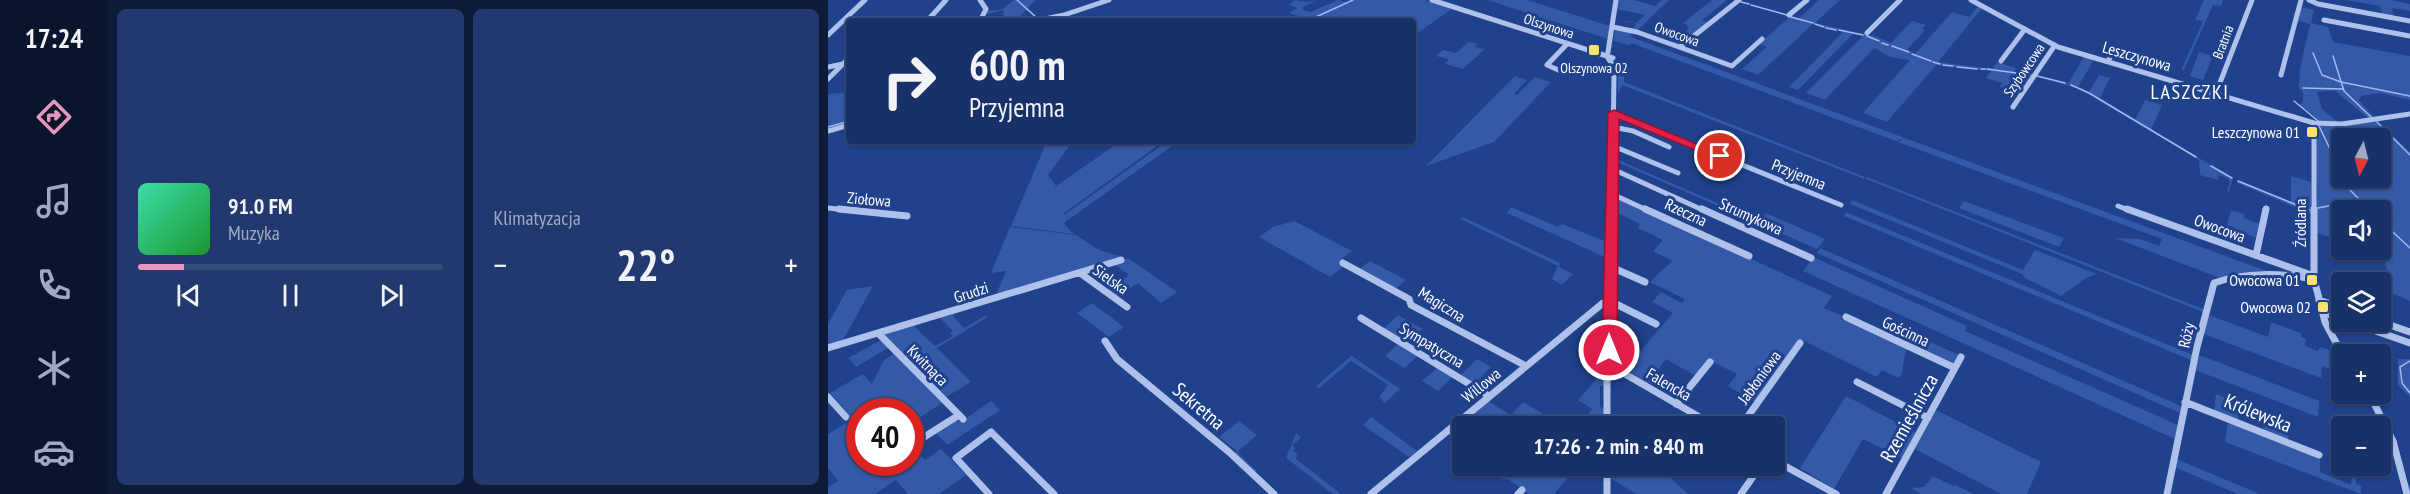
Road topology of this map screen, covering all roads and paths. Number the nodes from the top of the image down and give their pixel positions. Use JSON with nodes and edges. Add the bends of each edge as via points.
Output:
{"nodes":[{"id":1,"x":865,"y":0,"type":"edge"},
{"id":2,"x":946,"y":0,"type":"edge"},
{"id":3,"x":980,"y":0,"type":"edge"},
{"id":4,"x":1095,"y":0,"type":"edge"},
{"id":5,"x":1109,"y":0,"type":"edge"},
{"id":6,"x":1432,"y":0,"type":"edge"},
{"id":7,"x":1616,"y":0,"type":"edge"},
{"id":8,"x":1739,"y":0,"type":"edge"},
{"id":9,"x":1807,"y":0,"type":"edge"},
{"id":10,"x":1900,"y":0,"type":"edge"},
{"id":11,"x":1974,"y":0,"type":"edge"},
{"id":12,"x":2252,"y":0,"type":"edge"},
{"id":13,"x":2301,"y":0,"type":"edge"},
{"id":14,"x":2309,"y":0,"type":"edge"},
{"id":15,"x":1089,"y":7,"type":"junction"},
{"id":16,"x":1789,"y":15,"type":"dead end"},
{"id":17,"x":930,"y":18,"type":"edge"},
{"id":18,"x":982,"y":18,"type":"edge"},
{"id":19,"x":1047,"y":18,"type":"edge"},
{"id":20,"x":2324,"y":20,"type":"dead end"},
{"id":21,"x":2410,"y":21,"type":"edge"},
{"id":22,"x":1613,"y":27,"type":"junction"},
{"id":23,"x":828,"y":29,"type":"edge"},
{"id":24,"x":834,"y":29,"type":"junction"},
{"id":25,"x":2025,"y":29,"type":"junction"},
{"id":26,"x":1868,"y":33,"type":"dead end"},
{"id":27,"x":828,"y":35,"type":"edge"},
{"id":28,"x":2410,"y":36,"type":"edge"},
{"id":29,"x":1762,"y":39,"type":"dead end"},
{"id":30,"x":1567,"y":44,"type":"junction"},
{"id":31,"x":2055,"y":45,"type":"junction"},
{"id":32,"x":1680,"y":47,"type":"junction"},
{"id":33,"x":2114,"y":51,"type":"dead end"},
{"id":34,"x":1610,"y":56,"type":"junction"},
{"id":35,"x":846,"y":61,"type":"edge"},
{"id":36,"x":2001,"y":61,"type":"dead end"},
{"id":37,"x":2108,"y":61,"type":"junction"},
{"id":38,"x":846,"y":62,"type":"edge"},
{"id":39,"x":828,"y":67,"type":"edge"},
{"id":40,"x":1563,"y":72,"type":"dead end"},
{"id":41,"x":2281,"y":75,"type":"dead end"},
{"id":42,"x":828,"y":79,"type":"edge"},
{"id":43,"x":2216,"y":93,"type":"junction"},
{"id":44,"x":2013,"y":108,"type":"dead end"},
{"id":45,"x":1614,"y":112,"type":"junction"},
{"id":46,"x":2410,"y":114,"type":"edge"},
{"id":47,"x":2314,"y":123,"type":"junction"},
{"id":48,"x":846,"y":126,"type":"edge"},
{"id":49,"x":1613,"y":127,"type":"junction"},
{"id":50,"x":828,"y":131,"type":"edge"},
{"id":51,"x":1613,"y":146,"type":"junction"},
{"id":52,"x":1669,"y":147,"type":"dead end"},
{"id":53,"x":1613,"y":171,"type":"junction"},
{"id":54,"x":1678,"y":173,"type":"dead end"},
{"id":55,"x":1612,"y":194,"type":"junction"},
{"id":56,"x":1841,"y":206,"type":"dead end"},
{"id":57,"x":2118,"y":206,"type":"dead end"},
{"id":58,"x":828,"y":208,"type":"edge"},
{"id":59,"x":2266,"y":208,"type":"dead end"},
{"id":60,"x":907,"y":216,"type":"dead end"},
{"id":61,"x":2256,"y":255,"type":"junction"},
{"id":62,"x":1749,"y":256,"type":"dead end"},
{"id":63,"x":1811,"y":258,"type":"dead end"},
{"id":64,"x":1121,"y":260,"type":"dead end"},
{"id":65,"x":1343,"y":263,"type":"dead end"},
{"id":66,"x":1611,"y":267,"type":"junction"},
{"id":67,"x":1080,"y":273,"type":"junction"},
{"id":68,"x":2314,"y":277,"type":"junction"},
{"id":69,"x":1645,"y":282,"type":"dead end"},
{"id":70,"x":2319,"y":300,"type":"junction"},
{"id":71,"x":1610,"y":301,"type":"junction"},
{"id":72,"x":2331,"y":304,"type":"edge"},
{"id":73,"x":1127,"y":307,"type":"dead end"},
{"id":74,"x":2322,"y":312,"type":"junction"},
{"id":75,"x":2331,"y":315,"type":"edge"},
{"id":76,"x":1846,"y":317,"type":"dead end"},
{"id":77,"x":1361,"y":318,"type":"dead end"},
{"id":78,"x":1656,"y":324,"type":"dead end"},
{"id":79,"x":2391,"y":325,"type":"edge"},
{"id":80,"x":2378,"y":332,"type":"edge"},
{"id":81,"x":2410,"y":332,"type":"edge"},
{"id":82,"x":879,"y":333,"type":"junction"},
{"id":83,"x":1105,"y":341,"type":"dead end"},
{"id":84,"x":1800,"y":343,"type":"dead end"},
{"id":85,"x":2410,"y":343,"type":"edge"},
{"id":86,"x":2337,"y":344,"type":"edge"},
{"id":87,"x":828,"y":348,"type":"edge"},
{"id":88,"x":1961,"y":357,"type":"dead end"},
{"id":89,"x":1613,"y":362,"type":"junction"},
{"id":90,"x":1710,"y":362,"type":"dead end"},
{"id":91,"x":1526,"y":366,"type":"junction"},
{"id":92,"x":1955,"y":368,"type":"junction"},
{"id":93,"x":1857,"y":382,"type":"dead end"},
{"id":94,"x":1489,"y":396,"type":"junction"},
{"id":95,"x":828,"y":397,"type":"edge"},
{"id":96,"x":2185,"y":402,"type":"junction"},
{"id":97,"x":1676,"y":404,"type":"junction"},
{"id":98,"x":2374,"y":404,"type":"edge"},
{"id":99,"x":1607,"y":416,"type":"edge"},
{"id":100,"x":1697,"y":416,"type":"edge"},
{"id":101,"x":1748,"y":416,"type":"edge"},
{"id":102,"x":846,"y":417,"type":"dead end"},
{"id":103,"x":1928,"y":418,"type":"junction"},
{"id":104,"x":924,"y":438,"type":"edge"},
{"id":105,"x":2319,"y":455,"type":"dead end"},
{"id":106,"x":1785,"y":466,"type":"edge"},
{"id":107,"x":1607,"y":476,"type":"edge"},
{"id":108,"x":1753,"y":476,"type":"edge"},
{"id":109,"x":989,"y":494,"type":"edge"},
{"id":110,"x":1054,"y":494,"type":"edge"},
{"id":111,"x":1274,"y":494,"type":"edge"},
{"id":112,"x":1371,"y":494,"type":"edge"},
{"id":113,"x":1607,"y":494,"type":"edge"},
{"id":114,"x":1741,"y":494,"type":"edge"},
{"id":115,"x":1836,"y":494,"type":"edge"},
{"id":116,"x":1886,"y":494,"type":"edge"},
{"id":117,"x":2167,"y":494,"type":"edge"},
{"id":118,"x":2407,"y":494,"type":"edge"}],
"edges":[{"from":1,"to":24,"type":"street"},
{"from":2,"to":17,"type":"street"},
{"from":3,"to":18,"type":"street","via":[[986,9]]},
{"from":4,"to":15,"type":"street"},
{"from":5,"to":15,"type":"street"},
{"from":6,"to":30,"type":"street","name":"Olszynowa"},
{"from":7,"to":22,"type":"street"},
{"from":8,"to":32,"type":"street"},
{"from":9,"to":16,"type":"street"},
{"from":10,"to":26,"type":"street"},
{"from":11,"to":25,"type":"street","name":"Leszczynowa"},
{"from":12,"to":43,"type":"street","name":"Bratnia"},
{"from":13,"to":41,"type":"street"},
{"from":14,"to":21,"type":"street"},
{"from":15,"to":19,"type":"street"},
{"from":20,"to":28,"type":"street"},
{"from":22,"to":32,"type":"street","name":"Owocowa"},
{"from":22,"to":34,"type":"street"},
{"from":23,"to":24,"type":"street"},
{"from":24,"to":27,"type":"street"},
{"from":25,"to":31,"type":"street","name":"Leszczynowa"},
{"from":25,"to":36,"type":"street"},
{"from":29,"to":32,"type":"street","name":"Owocowa","via":[[1732,66]]},
{"from":30,"to":34,"type":"street","name":"Olszynowa"},
{"from":30,"to":40,"type":"street","via":[[1547,65]]},
{"from":31,"to":37,"type":"street","name":"Leszczynowa"},
{"from":31,"to":44,"type":"street","name":"Szybowcowa"},
{"from":33,"to":37,"type":"street"},
{"from":34,"to":45,"type":"street"},
{"from":35,"to":39,"type":"street"},
{"from":37,"to":43,"type":"street","name":"Leszczynowa"},
{"from":38,"to":42,"type":"street"},
{"from":43,"to":47,"type":"street","name":"Leszczynowa"},
{"from":45,"to":49,"type":"street"},
{"from":45,"to":56,"type":"street","name":"Przyjemna"},
{"from":46,"to":47,"type":"street","name":"Leszczynowa","via":[[2342,124]]},
{"from":47,"to":68,"type":"street","name":"Źródlana"},
{"from":48,"to":50,"type":"street"},
{"from":49,"to":51,"type":"street"},
{"from":49,"to":52,"type":"street","via":[[1634,131]]},
{"from":51,"to":53,"type":"street"},
{"from":51,"to":54,"type":"street"},
{"from":53,"to":55,"type":"street"},
{"from":53,"to":63,"type":"street","name":"Strumykowa"},
{"from":55,"to":62,"type":"street","name":"Rzeczna"},
{"from":55,"to":66,"type":"street"},
{"from":57,"to":61,"type":"street","name":"Owocowa"},
{"from":58,"to":60,"type":"street","name":"Ziołowa"},
{"from":59,"to":61,"type":"street"},
{"from":61,"to":68,"type":"street","name":"Owocowa"},
{"from":64,"to":67,"type":"street","name":"Grudzi"},
{"from":65,"to":91,"type":"street","name":"Magiczna","via":[[1409,299],[1411,305]]},
{"from":66,"to":69,"type":"street"},
{"from":66,"to":71,"type":"street"},
{"from":67,"to":73,"type":"street","name":"Sielska"},
{"from":67,"to":82,"type":"street","name":"Grudzi"},
{"from":68,"to":70,"type":"street","name":"Źródlana"},
{"from":68,"to":96,"type":"street","name":"Róży","via":[[2246,276],[2214,283]]},
{"from":70,"to":72,"type":"street"},
{"from":70,"to":74,"type":"street","name":"Źródlana"},
{"from":71,"to":78,"type":"street"},
{"from":71,"to":89,"type":"street","via":[[1609,346]]},
{"from":71,"to":91,"type":"street","name":"Willowa"},
{"from":74,"to":75,"type":"street"},
{"from":74,"to":86,"type":"street","name":"Źródlana"},
{"from":76,"to":92,"type":"street","name":"Gościnna"},
{"from":77,"to":94,"type":"street","name":"Sympatyczna"},
{"from":79,"to":81,"type":"street"},
{"from":80,"to":85,"type":"street"},
{"from":82,"to":87,"type":"street","name":"Grudzi"},
{"from":82,"to":104,"type":"street","name":"Kwitnąca","via":[[961,417]]},
{"from":83,"to":111,"type":"street","name":"Sekretna","via":[[1117,358]]},
{"from":84,"to":101,"type":"street","name":"Jabłoniowa"},
{"from":88,"to":92,"type":"street","name":"Rzemieślnicza"},
{"from":89,"to":97,"type":"street","name":"Falencka","via":[[1625,374]]},
{"from":89,"to":99,"type":"street","via":[[1607,368]]},
{"from":90,"to":97,"type":"street"},
{"from":91,"to":94,"type":"street","name":"Willowa"},
{"from":92,"to":103,"type":"street","name":"Rzemieślnicza"},
{"from":93,"to":103,"type":"street"},
{"from":94,"to":112,"type":"street","name":"Willowa"},
{"from":95,"to":102,"type":"street"},
{"from":96,"to":105,"type":"street","name":"Królewska"},
{"from":96,"to":117,"type":"street","name":"Róży"},
{"from":97,"to":100,"type":"street","name":"Falencka"},
{"from":98,"to":118,"type":"street","via":[[2401,465]]},
{"from":103,"to":116,"type":"street","name":"Rzemieślnicza"},
{"from":106,"to":115,"type":"street"},
{"from":107,"to":113,"type":"street"},
{"from":108,"to":114,"type":"street"},
{"from":109,"to":110,"type":"street","via":[[956,458],[991,432]]}]}
